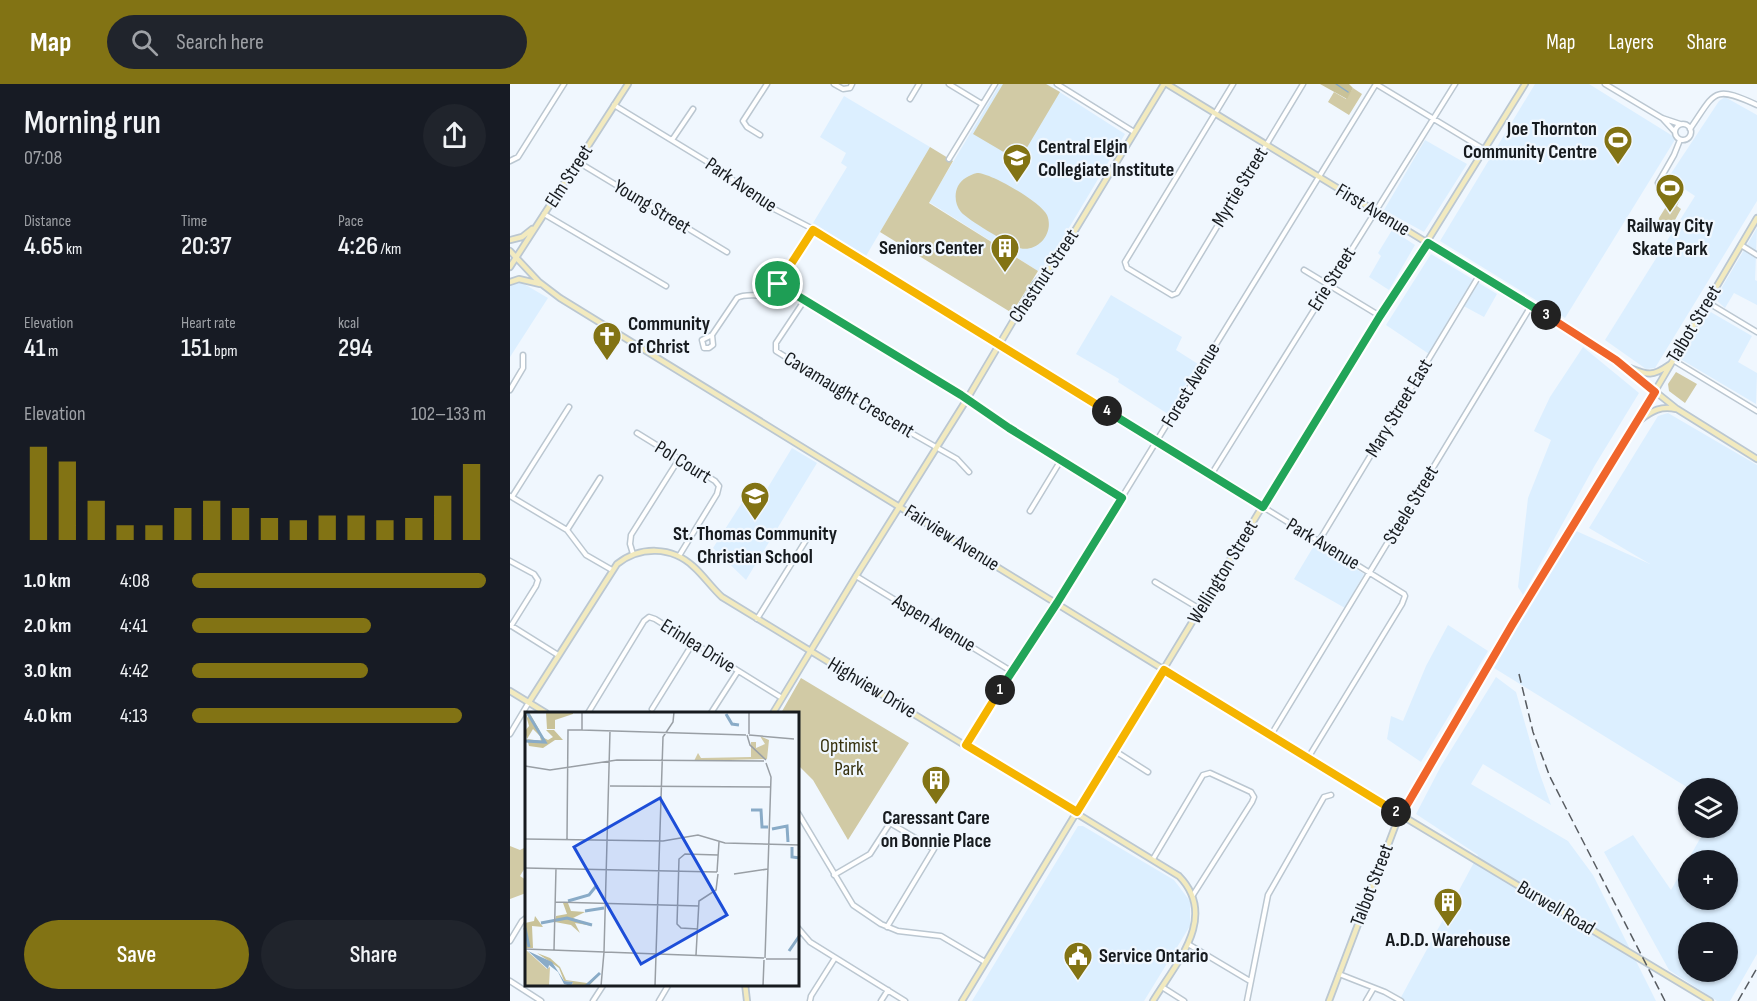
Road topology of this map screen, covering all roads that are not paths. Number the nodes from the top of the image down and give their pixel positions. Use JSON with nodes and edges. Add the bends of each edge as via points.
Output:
{"nodes":[{"id":1,"x":564,"y":84,"type":"edge"},
{"id":2,"x":628,"y":84,"type":"edge"},
{"id":3,"x":767,"y":84,"type":"edge"},
{"id":4,"x":834,"y":84,"type":"edge"},
{"id":5,"x":852,"y":84,"type":"edge"},
{"id":6,"x":919,"y":84,"type":"edge"},
{"id":7,"x":949,"y":84,"type":"edge"},
{"id":8,"x":995,"y":84,"type":"edge"},
{"id":9,"x":1057,"y":84,"type":"edge"},
{"id":10,"x":1166,"y":84,"type":"edge"},
{"id":11,"x":1233,"y":84,"type":"edge"},
{"id":12,"x":1303,"y":84,"type":"edge"},
{"id":13,"x":1376,"y":84,"type":"edge"},
{"id":14,"x":1455,"y":84,"type":"edge"},
{"id":15,"x":1525,"y":84,"type":"edge"},
{"id":16,"x":1605,"y":84,"type":"edge"},
{"id":17,"x":910,"y":99,"type":"dead end"},
{"id":18,"x":982,"y":104,"type":"junction"},
{"id":19,"x":614,"y":105,"type":"junction"},
{"id":20,"x":1757,"y":105,"type":"edge"},
{"id":21,"x":693,"y":109,"type":"dead end"},
{"id":22,"x":1215,"y":114,"type":"junction"},
{"id":23,"x":1698,"y":117,"type":"junction"},
{"id":24,"x":1433,"y":118,"type":"junction"},
{"id":25,"x":1662,"y":118,"type":"junction"},
{"id":26,"x":1680,"y":124,"type":"junction"},
{"id":27,"x":1686,"y":124,"type":"junction"},
{"id":28,"x":1690,"y":129,"type":"junction"},
{"id":29,"x":1674,"y":131,"type":"junction"},
{"id":30,"x":1134,"y":132,"type":"junction"},
{"id":31,"x":760,"y":135,"type":"dead end"},
{"id":32,"x":672,"y":140,"type":"junction"},
{"id":33,"x":1680,"y":140,"type":"junction"},
{"id":34,"x":1265,"y":144,"type":"junction"},
{"id":35,"x":1485,"y":150,"type":"junction"},
{"id":36,"x":949,"y":159,"type":"dead end"},
{"id":37,"x":510,"y":160,"type":"edge"},
{"id":38,"x":578,"y":162,"type":"junction"},
{"id":39,"x":1318,"y":177,"type":"junction"},
{"id":40,"x":1660,"y":189,"type":"dead end"},
{"id":41,"x":1374,"y":211,"type":"junction"},
{"id":42,"x":544,"y":214,"type":"junction"},
{"id":43,"x":1757,"y":218,"type":"edge"},
{"id":44,"x":540,"y":220,"type":"junction"},
{"id":45,"x":813,"y":230,"type":"junction"},
{"id":46,"x":510,"y":240,"type":"edge"},
{"id":47,"x":1428,"y":243,"type":"junction"},
{"id":48,"x":1741,"y":245,"type":"junction"},
{"id":49,"x":510,"y":251,"type":"edge"},
{"id":50,"x":727,"y":252,"type":"dead end"},
{"id":51,"x":1757,"y":255,"type":"edge"},
{"id":52,"x":516,"y":258,"type":"junction"},
{"id":53,"x":510,"y":267,"type":"edge"},
{"id":54,"x":1304,"y":270,"type":"dead end"},
{"id":55,"x":1480,"y":274,"type":"junction"},
{"id":56,"x":510,"y":282,"type":"edge"},
{"id":57,"x":778,"y":284,"type":"junction"},
{"id":58,"x":1328,"y":284,"type":"junction"},
{"id":59,"x":543,"y":285,"type":"junction"},
{"id":60,"x":666,"y":286,"type":"dead end"},
{"id":61,"x":804,"y":301,"type":"junction"},
{"id":62,"x":1707,"y":302,"type":"junction"},
{"id":63,"x":1531,"y":306,"type":"junction"},
{"id":64,"x":1380,"y":316,"type":"junction"},
{"id":65,"x":1757,"y":332,"type":"edge"},
{"id":66,"x":712,"y":335,"type":"dead end"},
{"id":67,"x":999,"y":345,"type":"junction"},
{"id":68,"x":522,"y":355,"type":"dead end"},
{"id":69,"x":1671,"y":362,"type":"junction"},
{"id":70,"x":1624,"y":367,"type":"junction"},
{"id":71,"x":510,"y":390,"type":"edge"},
{"id":72,"x":1655,"y":392,"type":"junction"},
{"id":73,"x":967,"y":399,"type":"junction"},
{"id":74,"x":569,"y":407,"type":"dead end"},
{"id":75,"x":1677,"y":409,"type":"junction"},
{"id":76,"x":1757,"y":411,"type":"edge"},
{"id":77,"x":1636,"y":423,"type":"junction"},
{"id":78,"x":638,"y":433,"type":"dead end"},
{"id":79,"x":1156,"y":442,"type":"junction"},
{"id":80,"x":938,"y":447,"type":"junction"},
{"id":81,"x":679,"y":459,"type":"junction"},
{"id":82,"x":1757,"y":459,"type":"edge"},
{"id":83,"x":1061,"y":460,"type":"junction"},
{"id":84,"x":969,"y":472,"type":"dead end"},
{"id":85,"x":1210,"y":475,"type":"junction"},
{"id":86,"x":600,"y":478,"type":"dead end"},
{"id":87,"x":511,"y":496,"type":"edge"},
{"id":88,"x":1122,"y":498,"type":"junction"},
{"id":89,"x":900,"y":505,"type":"junction"},
{"id":90,"x":1263,"y":507,"type":"junction"},
{"id":91,"x":1030,"y":511,"type":"dead end"},
{"id":92,"x":567,"y":530,"type":"junction"},
{"id":93,"x":808,"y":537,"type":"dead end"},
{"id":94,"x":1319,"y":541,"type":"junction"},
{"id":95,"x":633,"y":554,"type":"junction"},
{"id":96,"x":679,"y":556,"type":"junction"},
{"id":97,"x":510,"y":561,"type":"edge"},
{"id":98,"x":612,"y":570,"type":"junction"},
{"id":99,"x":1370,"y":573,"type":"junction"},
{"id":100,"x":856,"y":576,"type":"junction"},
{"id":101,"x":1155,"y":582,"type":"dead end"},
{"id":102,"x":1057,"y":603,"type":"junction"},
{"id":103,"x":1200,"y":609,"type":"junction"},
{"id":104,"x":757,"y":619,"type":"junction"},
{"id":105,"x":510,"y":625,"type":"edge"},
{"id":106,"x":693,"y":643,"type":"junction"},
{"id":107,"x":810,"y":650,"type":"junction"},
{"id":108,"x":558,"y":655,"type":"junction"},
{"id":109,"x":1164,"y":670,"type":"junction"},
{"id":110,"x":738,"y":671,"type":"junction"},
{"id":111,"x":1011,"y":671,"type":"junction"},
{"id":112,"x":510,"y":691,"type":"edge"},
{"id":113,"x":782,"y":698,"type":"junction"},
{"id":114,"x":528,"y":702,"type":"junction"},
{"id":115,"x":652,"y":709,"type":"dead end"},
{"id":116,"x":544,"y":712,"type":"edge"},
{"id":117,"x":589,"y":712,"type":"edge"},
{"id":118,"x":712,"y":712,"type":"edge"},
{"id":119,"x":774,"y":712,"type":"edge"},
{"id":120,"x":510,"y":734,"type":"edge"},
{"id":121,"x":1271,"y":735,"type":"junction"},
{"id":122,"x":966,"y":745,"type":"junction"},
{"id":123,"x":1115,"y":750,"type":"junction"},
{"id":124,"x":1308,"y":758,"type":"junction"},
{"id":125,"x":1148,"y":772,"type":"dead end"},
{"id":126,"x":1331,"y":795,"type":"dead end"},
{"id":127,"x":1077,"y":812,"type":"junction"},
{"id":128,"x":1401,"y":815,"type":"junction"},
{"id":129,"x":800,"y":816,"type":"edge"},
{"id":130,"x":1153,"y":858,"type":"junction"},
{"id":131,"x":834,"y":875,"type":"junction"},
{"id":132,"x":1193,"y":895,"type":"junction"},
{"id":133,"x":525,"y":919,"type":"edge"},
{"id":134,"x":887,"y":927,"type":"junction"},
{"id":135,"x":800,"y":931,"type":"edge"},
{"id":136,"x":510,"y":941,"type":"edge"},
{"id":137,"x":1188,"y":944,"type":"junction"},
{"id":138,"x":835,"y":958,"type":"junction"},
{"id":139,"x":985,"y":962,"type":"junction"},
{"id":140,"x":1339,"y":974,"type":"junction"},
{"id":141,"x":510,"y":981,"type":"edge"},
{"id":142,"x":1250,"y":981,"type":"junction"},
{"id":143,"x":603,"y":986,"type":"edge"},
{"id":144,"x":668,"y":986,"type":"edge"},
{"id":145,"x":745,"y":986,"type":"edge"},
{"id":146,"x":1162,"y":987,"type":"junction"},
{"id":147,"x":1374,"y":988,"type":"junction"},
{"id":148,"x":888,"y":990,"type":"junction"},
{"id":149,"x":541,"y":1001,"type":"edge"},
{"id":150,"x":593,"y":1001,"type":"edge"},
{"id":151,"x":659,"y":1001,"type":"edge"},
{"id":152,"x":747,"y":1001,"type":"edge"},
{"id":153,"x":810,"y":1001,"type":"edge"},
{"id":154,"x":881,"y":1001,"type":"edge"},
{"id":155,"x":905,"y":1001,"type":"edge"},
{"id":156,"x":962,"y":1001,"type":"edge"},
{"id":157,"x":1153,"y":1001,"type":"edge"},
{"id":158,"x":1184,"y":1001,"type":"edge"},
{"id":159,"x":1247,"y":1001,"type":"edge"},
{"id":160,"x":1329,"y":1001,"type":"edge"},
{"id":161,"x":1366,"y":1001,"type":"edge"},
{"id":162,"x":1401,"y":1001,"type":"edge"},
{"id":163,"x":1710,"y":1001,"type":"edge"}],
"edges":[{"from":1,"to":37,"type":"street","via":[[518,157]]},
{"from":2,"to":19,"type":"main road","name":"Elm Street"},
{"from":3,"to":31,"type":"street","via":[[743,121]]},
{"from":4,"to":5,"type":"street","via":[[846,89]]},
{"from":6,"to":17,"type":"street"},
{"from":7,"to":18,"type":"street"},
{"from":8,"to":18,"type":"street"},
{"from":9,"to":30,"type":"street"},
{"from":10,"to":22,"type":"main road","name":"First Avenue"},
{"from":10,"to":30,"type":"main road","name":"Chestnut Street"},
{"from":11,"to":22,"type":"street"},
{"from":12,"to":34,"type":"street","name":"Myrtie Street"},
{"from":13,"to":24,"type":"street"},
{"from":13,"to":39,"type":"street","name":"Forest Avenue"},
{"from":14,"to":24,"type":"street","name":"Erie Street"},
{"from":15,"to":35,"type":"main road","name":"Wellington Street"},
{"from":16,"to":25,"type":"street"},
{"from":18,"to":36,"type":"street"},
{"from":19,"to":32,"type":"street","name":"Park Avenue"},
{"from":19,"to":38,"type":"main road","name":"Elm Street"},
{"from":20,"to":23,"type":"street","via":[[1735,92],[1720,91],[1711,96]]},
{"from":21,"to":32,"type":"street"},
{"from":22,"to":34,"type":"main road","name":"First Avenue"},
{"from":22,"to":34,"type":"street","name":"Myrtie Street","via":[[1125,265],[1172,295],[1178,291]]},
{"from":23,"to":27,"type":"street"},
{"from":23,"to":28,"type":"street"},
{"from":24,"to":35,"type":"street"},
{"from":24,"to":41,"type":"street","name":"Erie Street"},
{"from":25,"to":26,"type":"street"},
{"from":25,"to":29,"type":"street"},
{"from":26,"to":27,"type":"street"},
{"from":26,"to":29,"type":"street"},
{"from":27,"to":28,"type":"street"},
{"from":28,"to":33,"type":"street","via":[[1688,139]]},
{"from":29,"to":33,"type":"street"},
{"from":30,"to":67,"type":"main road","name":"Chestnut Street","via":[[1057,260],[1035,284]]},
{"from":32,"to":45,"type":"street","name":"Park Avenue","via":[[724,172],[753,198]]},
{"from":33,"to":40,"type":"street","via":[[1658,183]]},
{"from":34,"to":39,"type":"main road","name":"First Avenue"},
{"from":35,"to":47,"type":"main road","name":"Wellington Street"},
{"from":38,"to":42,"type":"main road","name":"Elm Street"},
{"from":38,"to":50,"type":"street","name":"Young Street"},
{"from":39,"to":41,"type":"main road","name":"First Avenue"},
{"from":39,"to":79,"type":"street","name":"Forest Avenue"},
{"from":41,"to":47,"type":"main road","name":"First Avenue"},
{"from":41,"to":58,"type":"street","name":"Erie Street"},
{"from":42,"to":44,"type":"main road","name":"Elm Street"},
{"from":42,"to":60,"type":"street"},
{"from":43,"to":48,"type":"main road","name":"Talbot Street"},
{"from":44,"to":46,"type":"main road","via":[[524,236]]},
{"from":44,"to":52,"type":"main road","name":"Elm Street"},
{"from":45,"to":57,"type":"street"},
{"from":45,"to":67,"type":"street","name":"Park Avenue"},
{"from":47,"to":55,"type":"main road","name":"First Avenue"},
{"from":47,"to":64,"type":"main road","name":"Wellington Street"},
{"from":48,"to":51,"type":"street"},
{"from":48,"to":62,"type":"main road","name":"Talbot Street"},
{"from":49,"to":52,"type":"main road","name":"Fairview Avenue"},
{"from":52,"to":53,"type":"main road","name":"Elm Street"},
{"from":52,"to":59,"type":"main road","name":"Fairview Avenue"},
{"from":54,"to":58,"type":"street"},
{"from":55,"to":63,"type":"main road","name":"First Avenue"},
{"from":55,"to":94,"type":"street","name":"Mary Street East"},
{"from":56,"to":59,"type":"main road","via":[[519,279]]},
{"from":57,"to":61,"type":"street"},
{"from":57,"to":66,"type":"street","via":[[768,295],[737,298]]},
{"from":58,"to":64,"type":"street"},
{"from":58,"to":85,"type":"street","name":"Erie Street"},
{"from":59,"to":89,"type":"main road","name":"Fairview Avenue"},
{"from":61,"to":73,"type":"street"},
{"from":61,"to":80,"type":"street","name":"Cavamaught Crescent","via":[[776,344],[776,351]]},
{"from":62,"to":65,"type":"street"},
{"from":62,"to":69,"type":"main road","name":"Talbot Street"},
{"from":63,"to":70,"type":"main road","name":"First Avenue"},
{"from":63,"to":99,"type":"street","name":"Steele Street"},
{"from":64,"to":90,"type":"main road","name":"Wellington Street"},
{"from":67,"to":73,"type":"main road","name":"Chestnut Street"},
{"from":67,"to":79,"type":"street","name":"Park Avenue"},
{"from":68,"to":71,"type":"street","via":[[523,367]]},
{"from":69,"to":70,"type":"main road","via":[[1649,375]]},
{"from":69,"to":72,"type":"main road","name":"Talbot Street"},
{"from":69,"to":76,"type":"street"},
{"from":70,"to":72,"type":"main road","name":"First Avenue"},
{"from":72,"to":75,"type":"main road","name":"First Avenue"},
{"from":72,"to":77,"type":"main road","name":"Talbot Street"},
{"from":73,"to":80,"type":"main road","name":"Chestnut Street"},
{"from":73,"to":83,"type":"street"},
{"from":74,"to":87,"type":"street"},
{"from":75,"to":77,"type":"main road","via":[[1664,406]]},
{"from":75,"to":82,"type":"main road","name":"First Avenue"},
{"from":77,"to":128,"type":"main road","name":"Talbot Street"},
{"from":78,"to":81,"type":"street","name":"Pol Court"},
{"from":79,"to":85,"type":"street","name":"Park Avenue"},
{"from":79,"to":88,"type":"street","name":"Forest Avenue"},
{"from":80,"to":84,"type":"street","name":"Cavamaught Crescent"},
{"from":80,"to":89,"type":"main road","name":"Chestnut Street"},
{"from":81,"to":95,"type":"street","via":[[631,535]]},
{"from":81,"to":96,"type":"street","name":"Pol Court","via":[[719,486]]},
{"from":83,"to":88,"type":"street"},
{"from":83,"to":91,"type":"street"},
{"from":85,"to":90,"type":"street","name":"Park Avenue"},
{"from":86,"to":92,"type":"street"},
{"from":87,"to":92,"type":"street"},
{"from":88,"to":102,"type":"street","name":"Forest Avenue"},
{"from":89,"to":100,"type":"main road","name":"Chestnut Street"},
{"from":89,"to":102,"type":"main road","name":"Fairview Avenue"},
{"from":90,"to":94,"type":"street","name":"Park Avenue"},
{"from":90,"to":103,"type":"main road","name":"Wellington Street"},
{"from":92,"to":98,"type":"street","via":[[586,555]]},
{"from":93,"to":104,"type":"street"},
{"from":94,"to":99,"type":"street","name":"Park Avenue"},
{"from":95,"to":96,"type":"main road","via":[[659,551]]},
{"from":95,"to":98,"type":"main road"},
{"from":96,"to":104,"type":"main road","name":"Highview Drive","via":[[719,595]]},
{"from":97,"to":105,"type":"street","via":[[538,580]]},
{"from":98,"to":108,"type":"main road"},
{"from":99,"to":121,"type":"street","name":"Steele Street"},
{"from":99,"to":124,"type":"street","name":"Park Avenue","via":[[1405,596]]},
{"from":100,"to":107,"type":"main road","name":"Chestnut Street"},
{"from":100,"to":111,"type":"street","name":"Aspen Avenue"},
{"from":101,"to":103,"type":"street"},
{"from":102,"to":109,"type":"main road","name":"Fairview Avenue"},
{"from":102,"to":111,"type":"street","name":"Forest Avenue"},
{"from":103,"to":109,"type":"main road","name":"Wellington Street"},
{"from":104,"to":107,"type":"main road","name":"Highview Drive"},
{"from":105,"to":108,"type":"street"},
{"from":106,"to":110,"type":"street","name":"Erinlea Drive"},
{"from":106,"to":115,"type":"street"},
{"from":106,"to":117,"type":"street","name":"Erinlea Drive","via":[[652,618],[646,619]]},
{"from":107,"to":113,"type":"main road","name":"Chestnut Street"},
{"from":107,"to":122,"type":"main road","name":"Highview Drive"},
{"from":108,"to":114,"type":"main road"},
{"from":109,"to":121,"type":"main road","name":"Fairview Avenue"},
{"from":109,"to":123,"type":"main road","name":"Wellington Street"},
{"from":110,"to":113,"type":"street","name":"Erinlea Drive"},
{"from":110,"to":118,"type":"street"},
{"from":111,"to":122,"type":"street","name":"Forest Avenue"},
{"from":112,"to":114,"type":"main road"},
{"from":113,"to":119,"type":"main road","name":"Chestnut Street"},
{"from":114,"to":116,"type":"main road"},
{"from":114,"to":120,"type":"street"},
{"from":121,"to":124,"type":"main road","name":"Fairview Avenue"},
{"from":122,"to":127,"type":"main road","name":"Highview Drive"},
{"from":123,"to":125,"type":"street"},
{"from":123,"to":127,"type":"main road","name":"Wellington Street"},
{"from":124,"to":128,"type":"main road","name":"Fairview Avenue"},
{"from":126,"to":142,"type":"street","via":[[1324,797],[1268,895]]},
{"from":127,"to":130,"type":"main road","name":"Highview Drive"},
{"from":127,"to":139,"type":"main road","name":"Wellington Street"},
{"from":128,"to":140,"type":"main road","name":"Talbot Street"},
{"from":128,"to":163,"type":"main road","name":"Burwell Road"},
{"from":129,"to":131,"type":"street"},
{"from":130,"to":132,"type":"main road","name":"Highview Drive","via":[[1179,876]]},
{"from":130,"to":132,"type":"street","via":[[1203,775],[1210,773],[1251,792],[1252,802]]},
{"from":131,"to":134,"type":"street","via":[[853,905]]},
{"from":131,"to":134,"type":"street","via":[[870,854],[890,822],[934,849]]},
{"from":132,"to":137,"type":"main road","via":[[1196,921]]},
{"from":133,"to":136,"type":"street"},
{"from":134,"to":139,"type":"street","via":[[941,936]]},
{"from":135,"to":138,"type":"street"},
{"from":137,"to":142,"type":"street"},
{"from":137,"to":146,"type":"main road"},
{"from":138,"to":148,"type":"street"},
{"from":138,"to":153,"type":"street"},
{"from":139,"to":156,"type":"main road","name":"Wellington Street"},
{"from":140,"to":147,"type":"street"},
{"from":140,"to":160,"type":"main road","name":"Talbot Street"},
{"from":141,"to":149,"type":"street"},
{"from":142,"to":159,"type":"street"},
{"from":143,"to":150,"type":"street"},
{"from":144,"to":151,"type":"street"},
{"from":145,"to":152,"type":"main road"},
{"from":146,"to":157,"type":"main road"},
{"from":146,"to":158,"type":"street"},
{"from":147,"to":161,"type":"street"},
{"from":147,"to":162,"type":"street"},
{"from":148,"to":154,"type":"street"},
{"from":148,"to":155,"type":"street"}]}
